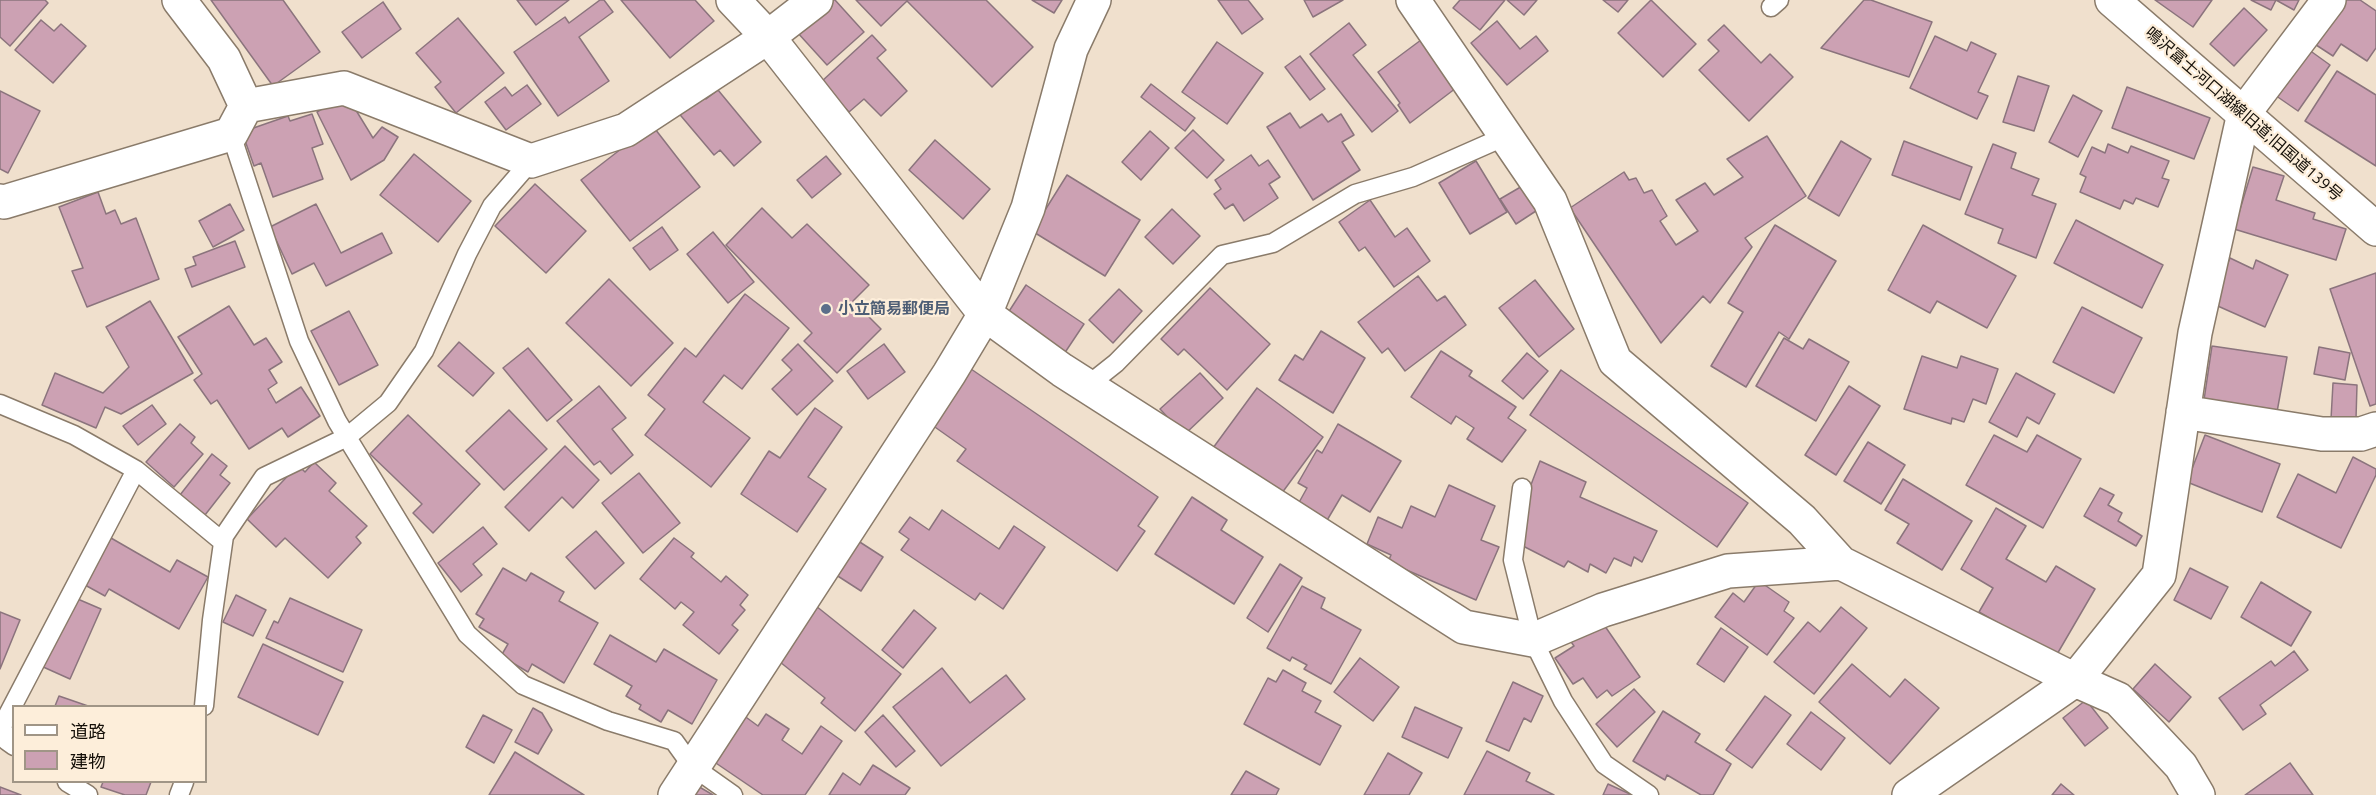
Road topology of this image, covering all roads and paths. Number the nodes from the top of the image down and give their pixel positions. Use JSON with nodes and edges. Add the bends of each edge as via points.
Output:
{"nodes":[{"id":1,"x":179,"y":0,"type":"edge"},
{"id":2,"x":733,"y":0,"type":"edge"},
{"id":3,"x":816,"y":0,"type":"edge"},
{"id":4,"x":1094,"y":0,"type":"edge"},
{"id":5,"x":1413,"y":0,"type":"edge"},
{"id":6,"x":2112,"y":0,"type":"edge"},
{"id":7,"x":2329,"y":0,"type":"edge"},
{"id":8,"x":768,"y":37,"type":"junction"},
{"id":9,"x":2244,"y":113,"type":"junction"},
{"id":10,"x":239,"y":120,"type":"junction"},
{"id":11,"x":1506,"y":136,"type":"junction"},
{"id":12,"x":531,"y":161,"type":"junction"},
{"id":13,"x":0,"y":201,"type":"edge"},
{"id":14,"x":2376,"y":229,"type":"edge"},
{"id":15,"x":986,"y":314,"type":"junction"},
{"id":16,"x":1087,"y":386,"type":"junction"},
{"id":17,"x":0,"y":404,"type":"edge"},
{"id":18,"x":2183,"y":412,"type":"junction"},
{"id":19,"x":2376,"y":429,"type":"edge"},
{"id":20,"x":347,"y":437,"type":"junction"},
{"id":21,"x":136,"y":470,"type":"junction"},
{"id":22,"x":1522,"y":488,"type":"dead end"},
{"id":23,"x":223,"y":542,"type":"junction"},
{"id":24,"x":1841,"y":563,"type":"junction"},
{"id":25,"x":1533,"y":640,"type":"junction"},
{"id":26,"x":2075,"y":680,"type":"junction"},
{"id":27,"x":204,"y":705,"type":"edge"},
{"id":28,"x":1,"y":724,"type":"edge"},
{"id":29,"x":12,"y":745,"type":"edge"},
{"id":30,"x":692,"y":766,"type":"junction"},
{"id":31,"x":69,"y":783,"type":"edge"},
{"id":32,"x":88,"y":795,"type":"edge"},
{"id":33,"x":675,"y":795,"type":"edge"},
{"id":34,"x":733,"y":795,"type":"edge"},
{"id":35,"x":1649,"y":795,"type":"edge"},
{"id":36,"x":1909,"y":795,"type":"edge"},
{"id":37,"x":2198,"y":795,"type":"edge"}],
"edges":[{"from":1,"to":10,"type":"street","via":[[224,59]]},
{"from":2,"to":8,"type":"street"},
{"from":3,"to":8,"type":"street"},
{"from":4,"to":15,"type":"street","via":[[1071,50],[1028,208]]},
{"from":5,"to":11,"type":"street"},
{"from":6,"to":9,"type":"street","name":"鳴沢富士河口湖線旧道;旧国道139号"},
{"from":7,"to":9,"type":"street"},
{"from":8,"to":12,"type":"street","via":[[626,130]]},
{"from":8,"to":15,"type":"street"},
{"from":9,"to":14,"type":"street","name":"鳴沢富士河口湖線旧道;旧国道139号"},
{"from":9,"to":18,"type":"street","via":[[2195,333]]},
{"from":10,"to":12,"type":"street","via":[[344,88]]},
{"from":10,"to":13,"type":"street"},
{"from":10,"to":20,"type":"lane","via":[[299,341]]},
{"from":11,"to":16,"type":"lane","via":[[1413,177],[1354,194],[1273,243],[1222,255],[1116,363]]},
{"from":11,"to":24,"type":"street","via":[[1550,201],[1615,361],[1802,520]]},
{"from":12,"to":20,"type":"lane","via":[[492,206],[424,351],[388,403]]},
{"from":15,"to":16,"type":"street"},
{"from":15,"to":30,"type":"street"},
{"from":16,"to":25,"type":"street","via":[[1464,627]]},
{"from":17,"to":21,"type":"lane","via":[[74,435]]},
{"from":18,"to":19,"type":"street","via":[[2322,434],[2361,434]]},
{"from":18,"to":26,"type":"street","via":[[2159,575]]},
{"from":20,"to":23,"type":"lane","via":[[264,477]]},
{"from":20,"to":30,"type":"lane","via":[[467,634],[523,685],[608,721],[674,741]]},
{"from":21,"to":23,"type":"lane"},
{"from":21,"to":28,"type":"lane"},
{"from":22,"to":25,"type":"lane","via":[[1513,560]]},
{"from":23,"to":27,"type":"lane"},
{"from":24,"to":25,"type":"street","via":[[1728,571],[1603,610]]},
{"from":24,"to":26,"type":"street"},
{"from":25,"to":35,"type":"lane","via":[[1563,700],[1604,764]]},
{"from":26,"to":36,"type":"street"},
{"from":26,"to":37,"type":"street","via":[[2118,699],[2181,766]]},
{"from":28,"to":29,"type":"lane"},
{"from":30,"to":33,"type":"street"},
{"from":30,"to":34,"type":"lane"},
{"from":31,"to":32,"type":"lane"}]}
